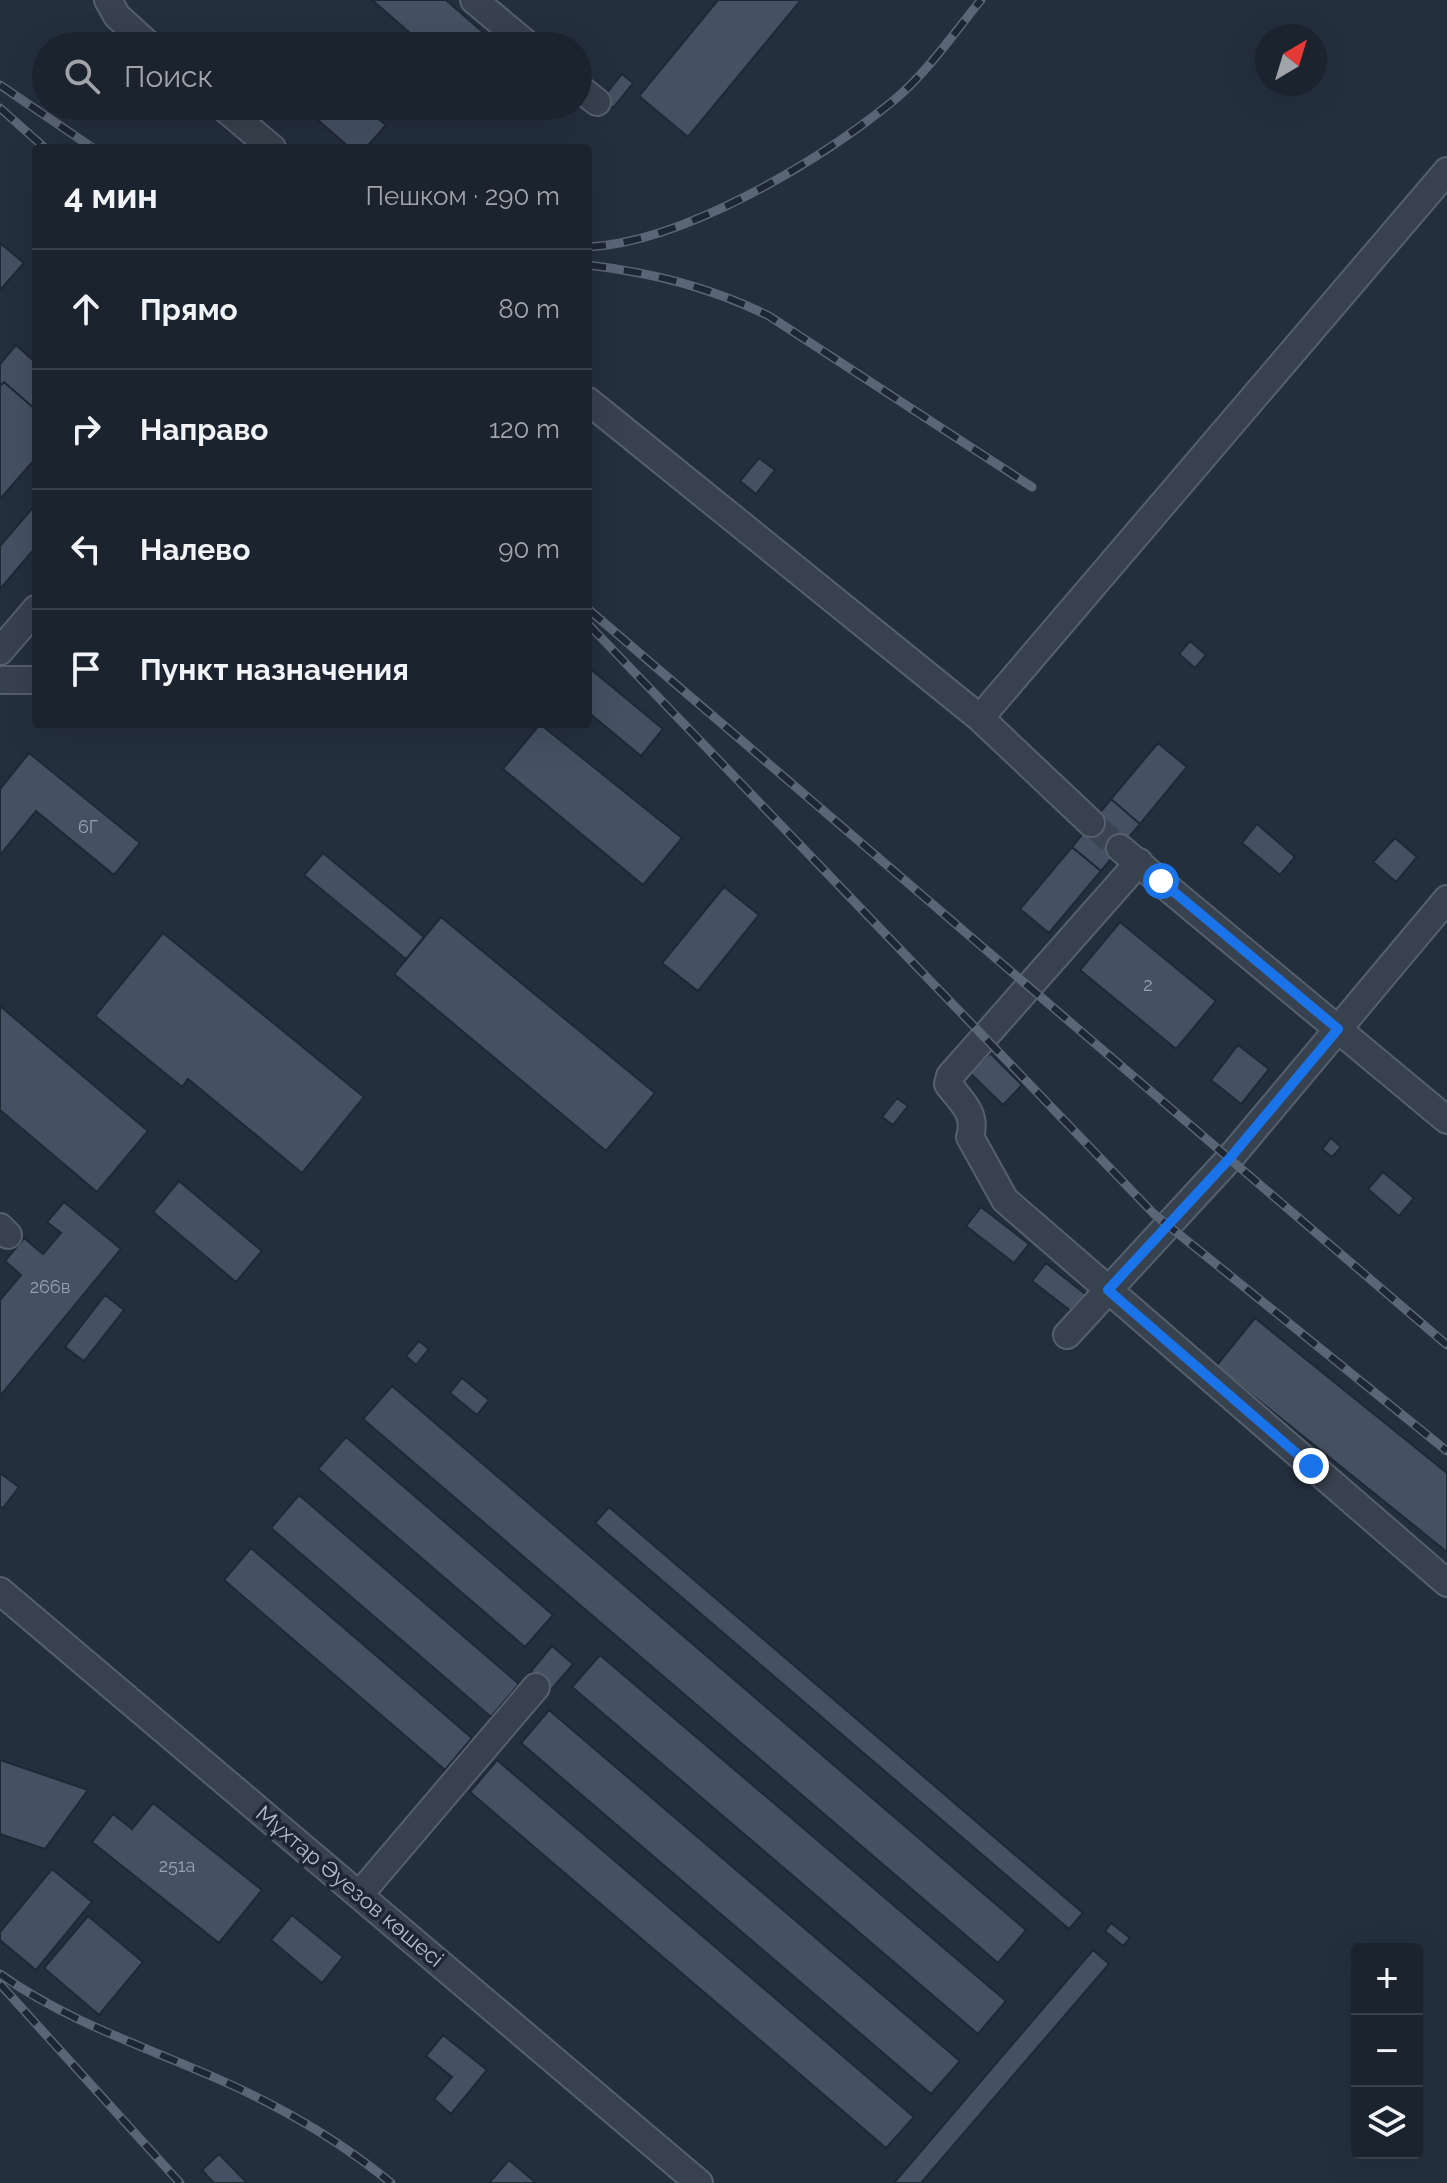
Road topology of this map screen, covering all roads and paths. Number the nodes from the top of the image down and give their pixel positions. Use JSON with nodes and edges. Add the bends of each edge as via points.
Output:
{"nodes":[{"id":1,"x":108,"y":0,"type":"edge"},
{"id":2,"x":474,"y":0,"type":"edge"},
{"id":3,"x":135,"y":32,"type":"edge"},
{"id":4,"x":512,"y":32,"type":"edge"},
{"id":5,"x":239,"y":120,"type":"edge"},
{"id":6,"x":267,"y":144,"type":"edge"},
{"id":7,"x":1447,"y":171,"type":"edge"},
{"id":8,"x":592,"y":404,"type":"edge"},
{"id":9,"x":32,"y":614,"type":"edge"},
{"id":10,"x":0,"y":651,"type":"edge"},
{"id":11,"x":0,"y":680,"type":"edge"},
{"id":12,"x":32,"y":680,"type":"edge"},
{"id":13,"x":980,"y":718,"type":"junction"},
{"id":14,"x":1091,"y":823,"type":"tunnel mouth"},
{"id":15,"x":1447,"y":899,"type":"edge"},
{"id":16,"x":1338,"y":1029,"type":"junction"},
{"id":17,"x":1447,"y":1120,"type":"edge"},
{"id":18,"x":1108,"y":1290,"type":"junction"},
{"id":19,"x":1067,"y":1335,"type":"dead end"},
{"id":20,"x":1447,"y":1583,"type":"edge"},
{"id":21,"x":0,"y":1591,"type":"edge"},
{"id":22,"x":536,"y":1687,"type":"dead end"},
{"id":23,"x":360,"y":1894,"type":"junction"},
{"id":24,"x":699,"y":2183,"type":"edge"}],
"edges":[{"from":1,"to":3,"type":"street"},
{"from":2,"to":4,"type":"street"},
{"from":5,"to":6,"type":"street"},
{"from":7,"to":13,"type":"street"},
{"from":8,"to":13,"type":"street"},
{"from":9,"to":10,"type":"street"},
{"from":11,"to":12,"type":"street"},
{"from":13,"to":14,"type":"street"},
{"from":15,"to":16,"type":"street"},
{"from":16,"to":17,"type":"street"},
{"from":16,"to":18,"type":"street","via":[[1230,1158]]},
{"from":16,"to":18,"type":"street","via":[[1130,855],[948,1084],[971,1112],[970,1137],[1005,1200]]},
{"from":18,"to":19,"type":"street"},
{"from":18,"to":20,"type":"street"},
{"from":21,"to":23,"type":"street","name":"Мұхтар Әуезов көшесі"},
{"from":22,"to":23,"type":"street"},
{"from":23,"to":24,"type":"street","name":"Мұхтар Әуезов көшесі"}]}
